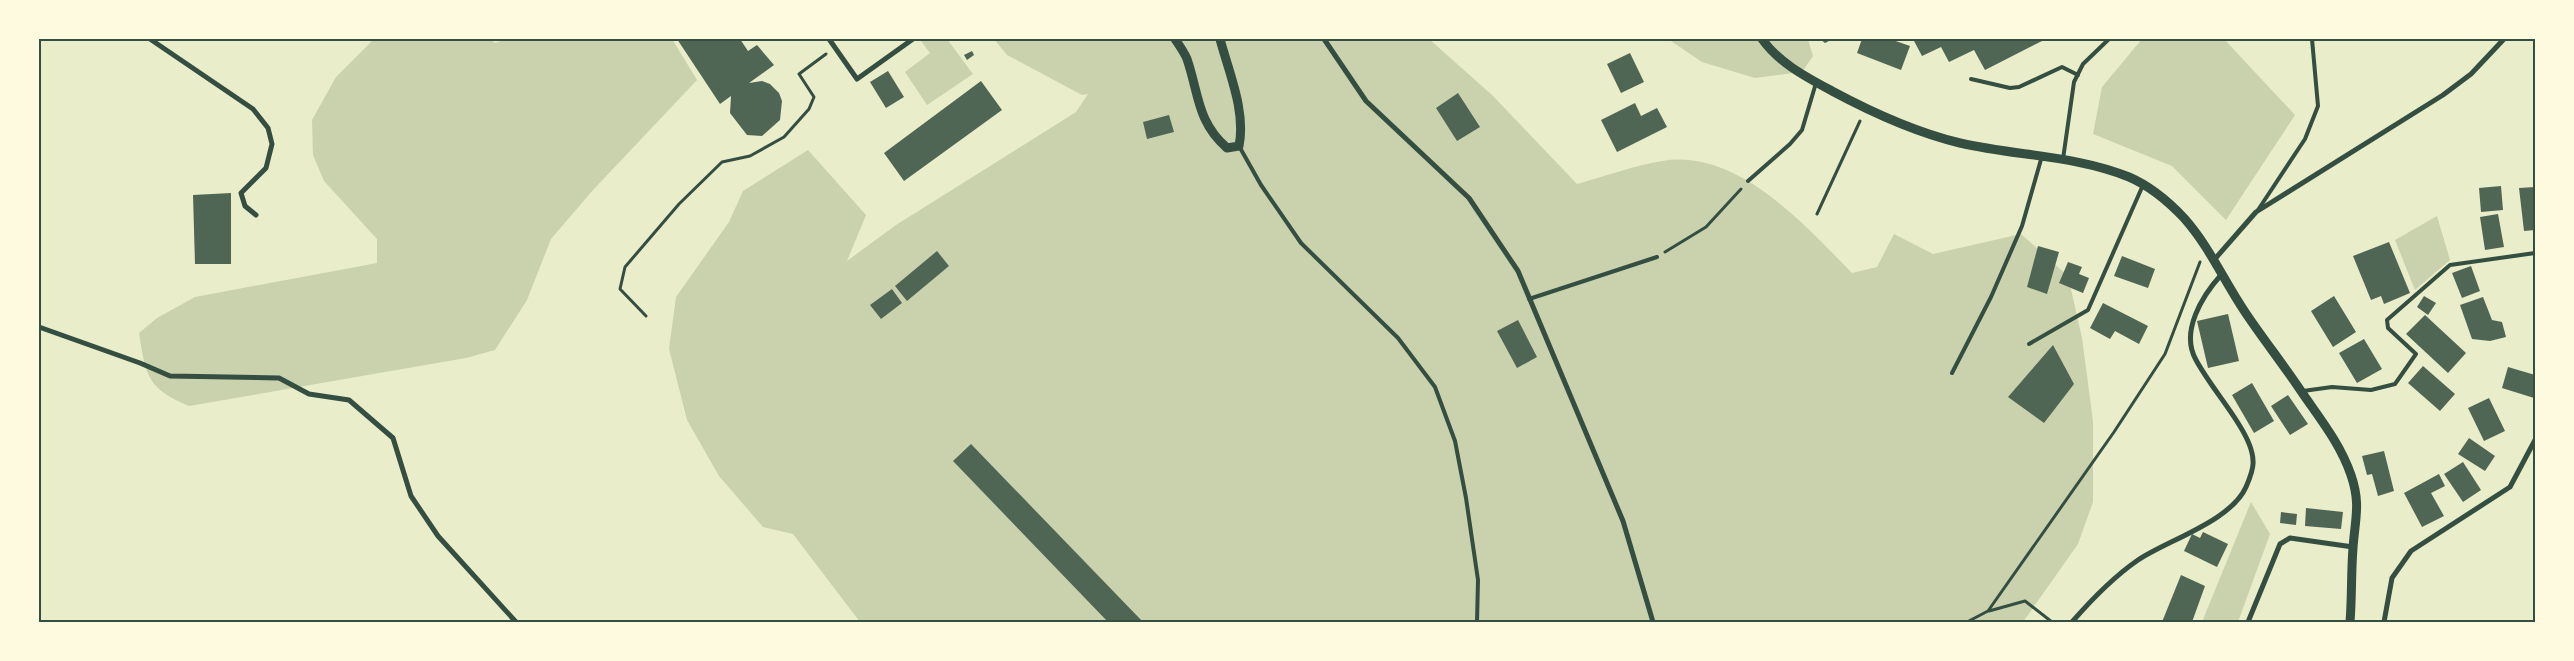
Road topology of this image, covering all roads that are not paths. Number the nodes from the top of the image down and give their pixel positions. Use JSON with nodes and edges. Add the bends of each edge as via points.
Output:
{"nodes":[{"id":1,"x":150,"y":39,"type":"edge"},
{"id":2,"x":829,"y":39,"type":"edge"},
{"id":3,"x":912,"y":39,"type":"edge"},
{"id":4,"x":1175,"y":39,"type":"edge"},
{"id":5,"x":1220,"y":39,"type":"edge"},
{"id":6,"x":1324,"y":39,"type":"edge"},
{"id":7,"x":1762,"y":39,"type":"edge"},
{"id":8,"x":2109,"y":39,"type":"edge"},
{"id":9,"x":2312,"y":39,"type":"edge"},
{"id":10,"x":2504,"y":39,"type":"edge"},
{"id":11,"x":2078,"y":75,"type":"junction"},
{"id":12,"x":1971,"y":80,"type":"dead end"},
{"id":13,"x":1816,"y":83,"type":"junction"},
{"id":14,"x":1239,"y":146,"type":"junction"},
{"id":15,"x":2042,"y":156,"type":"junction"},
{"id":16,"x":2063,"y":159,"type":"junction"},
{"id":17,"x":1748,"y":181,"type":"road end"},
{"id":18,"x":2143,"y":185,"type":"junction"},
{"id":19,"x":2256,"y":212,"type":"junction"},
{"id":20,"x":256,"y":215,"type":"dead end"},
{"id":21,"x":2535,"y":253,"type":"edge"},
{"id":22,"x":1656,"y":258,"type":"road end"},
{"id":23,"x":2214,"y":260,"type":"junction"},
{"id":24,"x":2221,"y":275,"type":"junction"},
{"id":25,"x":1529,"y":299,"type":"junction"},
{"id":26,"x":39,"y":327,"type":"edge"},
{"id":27,"x":2029,"y":344,"type":"dead end"},
{"id":28,"x":1952,"y":372,"type":"dead end"},
{"id":29,"x":2301,"y":391,"type":"junction"},
{"id":30,"x":2535,"y":440,"type":"edge"},
{"id":31,"x":2353,"y":547,"type":"junction"},
{"id":32,"x":516,"y":622,"type":"edge"},
{"id":33,"x":1477,"y":622,"type":"edge"},
{"id":34,"x":1653,"y":622,"type":"edge"},
{"id":35,"x":2072,"y":622,"type":"edge"},
{"id":36,"x":2248,"y":622,"type":"edge"},
{"id":37,"x":2350,"y":622,"type":"edge"},
{"id":38,"x":2384,"y":622,"type":"edge"}],
"edges":[{"from":1,"to":20,"type":"street","via":[[253,109],[268,128],[272,144],[266,168],[241,193],[245,206]]},
{"from":2,"to":3,"type":"street","via":[[857,79]]},
{"from":4,"to":14,"type":"street","via":[[1186,58],[1204,119],[1227,148]]},
{"from":5,"to":14,"type":"street","via":[[1239,111],[1242,130]]},
{"from":6,"to":25,"type":"street","via":[[1366,102],[1469,198],[1518,271]]},
{"from":7,"to":13,"type":"street","via":[[1774,56]]},
{"from":8,"to":11,"type":"lane","via":[[2083,64]]},
{"from":9,"to":19,"type":"lane","via":[[2318,106],[2306,139]]},
{"from":10,"to":19,"type":"street","via":[[2471,74],[2443,95]]},
{"from":11,"to":12,"type":"lane","via":[[2062,67],[2010,88]]},
{"from":11,"to":16,"type":"lane","via":[[2074,82]]},
{"from":13,"to":15,"type":"street","via":[[1865,109],[1916,130],[1961,144]]},
{"from":13,"to":17,"type":"lane","via":[[1802,130]]},
{"from":14,"to":33,"type":"lane","via":[[1301,243],[1393,333],[1436,387],[1454,441],[1466,498],[1478,580]]},
{"from":15,"to":16,"type":"street"},
{"from":15,"to":28,"type":"lane","via":[[2022,226],[1991,297]]},
{"from":16,"to":18,"type":"street","via":[[2128,177]]},
{"from":18,"to":23,"type":"street","via":[[2164,197],[2186,220]]},
{"from":18,"to":27,"type":"lane","via":[[2088,310]]},
{"from":19,"to":23,"type":"street"},
{"from":21,"to":29,"type":"lane","via":[[2450,265],[2396,310],[2387,320],[2388,328],[2416,354],[2395,384],[2371,390],[2332,387]]},
{"from":22,"to":25,"type":"lane"},
{"from":23,"to":24,"type":"street"},
{"from":24,"to":29,"type":"street"},
{"from":24,"to":35,"type":"street","via":[[2198,307],[2191,344],[2195,360],[2250,443],[2254,462],[2246,488],[2224,512],[2138,560],[2096,594]]},
{"from":25,"to":34,"type":"street","via":[[1623,522]]},
{"from":26,"to":32,"type":"street","via":[[170,376],[279,378],[309,394],[348,400],[393,438],[411,496],[438,536]]},
{"from":29,"to":31,"type":"street","via":[[2335,437],[2351,476],[2358,511]]},
{"from":30,"to":38,"type":"street","via":[[2510,487],[2411,551],[2392,578]]},
{"from":31,"to":36,"type":"street","via":[[2290,538],[2280,544]]},
{"from":31,"to":37,"type":"street"}]}
